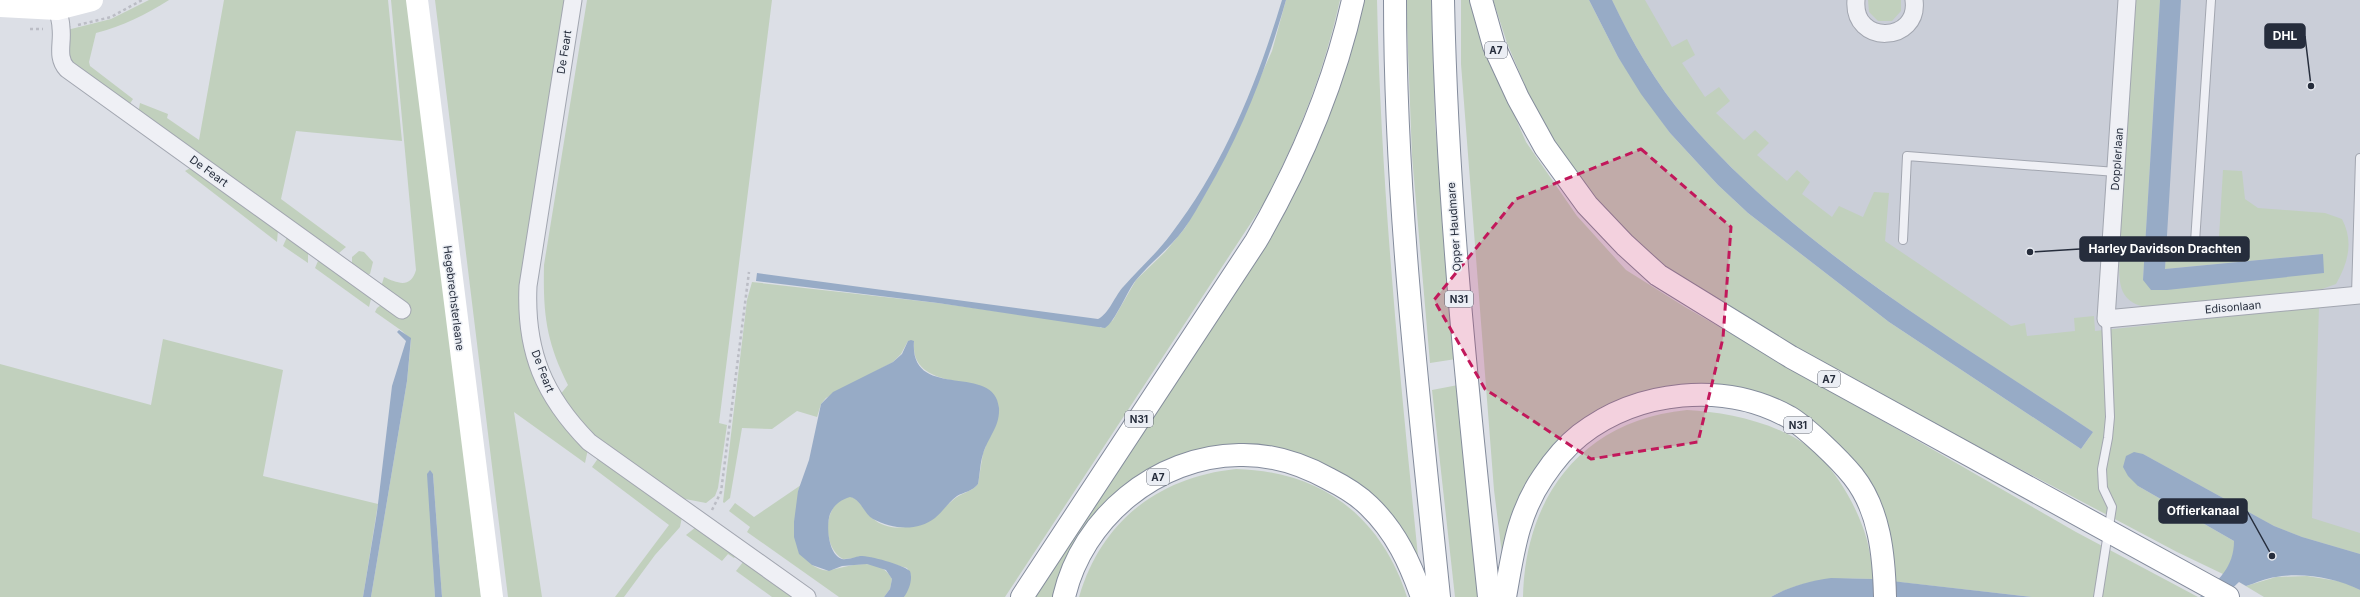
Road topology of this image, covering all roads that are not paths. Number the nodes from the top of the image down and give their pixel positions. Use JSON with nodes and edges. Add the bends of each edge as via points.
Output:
{"nodes":[{"id":1,"x":92,"y":0,"type":"edge"},
{"id":2,"x":417,"y":0,"type":"edge"},
{"id":3,"x":573,"y":0,"type":"edge"},
{"id":4,"x":1353,"y":0,"type":"edge"},
{"id":5,"x":1395,"y":0,"type":"edge"},
{"id":6,"x":1443,"y":0,"type":"edge"},
{"id":7,"x":1481,"y":0,"type":"edge"},
{"id":8,"x":1856,"y":0,"type":"edge"},
{"id":9,"x":2127,"y":0,"type":"edge"},
{"id":10,"x":2210,"y":0,"type":"edge"},
{"id":11,"x":1920,"y":1,"type":"edge"},
{"id":12,"x":0,"y":6,"type":"edge"},
{"id":13,"x":57,"y":9,"type":"junction"},
{"id":14,"x":2360,"y":158,"type":"edge"},
{"id":15,"x":2116,"y":172,"type":"junction"},
{"id":16,"x":1903,"y":240,"type":"dead end"},
{"id":17,"x":2195,"y":242,"type":"dead end"},
{"id":18,"x":2358,"y":295,"type":"edge"},
{"id":19,"x":402,"y":310,"type":"dead end"},
{"id":20,"x":2106,"y":319,"type":"junction"},
{"id":21,"x":2108,"y":532,"type":"junction"},
{"id":22,"x":492,"y":597,"type":"edge"},
{"id":23,"x":807,"y":597,"type":"edge"},
{"id":24,"x":1022,"y":597,"type":"edge"},
{"id":25,"x":1064,"y":597,"type":"edge"},
{"id":26,"x":1422,"y":597,"type":"edge"},
{"id":27,"x":1439,"y":597,"type":"edge"},
{"id":28,"x":1489,"y":597,"type":"edge"},
{"id":29,"x":1505,"y":597,"type":"edge"},
{"id":30,"x":1885,"y":597,"type":"edge"},
{"id":31,"x":2098,"y":597,"type":"edge"},
{"id":32,"x":2228,"y":597,"type":"edge"}],
"edges":[{"from":1,"to":13,"type":"main road"},
{"from":2,"to":22,"type":"main road","name":"Hegebrechsterleane"},
{"from":3,"to":23,"type":"street","name":"De Feart","via":[[528,286],[528,317],[535,356],[554,401],[589,442]]},
{"from":4,"to":24,"type":"main road","number":"N31","via":[[1345,40],[1311,138],[1274,211]]},
{"from":5,"to":27,"type":"main road","via":[[1402,190]]},
{"from":6,"to":28,"type":"main road","name":"Opper Haudmare","number":"N31","via":[[1456,266]]},
{"from":7,"to":21,"type":"main road","number":"A7","via":[[1494,46],[1520,104],[1544,147],[1587,205],[1658,275],[1791,358]]},
{"from":8,"to":11,"type":"street","via":[[1856,12],[1861,22],[1869,30],[1879,34],[1890,34],[1900,30],[1909,22]]},
{"from":9,"to":15,"type":"street","name":"Dopplerlaan"},
{"from":10,"to":17,"type":"lane"},
{"from":12,"to":13,"type":"main road"},
{"from":13,"to":19,"type":"street","name":"De Feart","via":[[61,29],[60,56],[67,69]]},
{"from":14,"to":18,"type":"lane"},
{"from":15,"to":16,"type":"lane","via":[[1907,156]]},
{"from":15,"to":20,"type":"street","name":"Dopplerlaan"},
{"from":18,"to":20,"type":"street","name":"Edisonlaan"},
{"from":20,"to":21,"type":"lane","via":[[2110,417],[2102,469],[2103,488],[2112,507]]},
{"from":21,"to":31,"type":"lane"},
{"from":21,"to":32,"type":"main road","number":"A7"},
{"from":25,"to":26,"type":"main road","number":"A7","via":[[1078,555],[1089,537],[1128,495],[1176,468],[1239,454],[1279,459],[1310,469],[1342,486],[1369,505],[1401,547]]},
{"from":29,"to":30,"type":"main road","number":"N31","via":[[1521,517],[1543,477],[1559,455],[1580,435],[1608,417],[1649,402],[1684,394],[1716,395],[1749,401],[1789,417],[1822,444],[1853,476],[1865,496],[1882,545]]}]}
